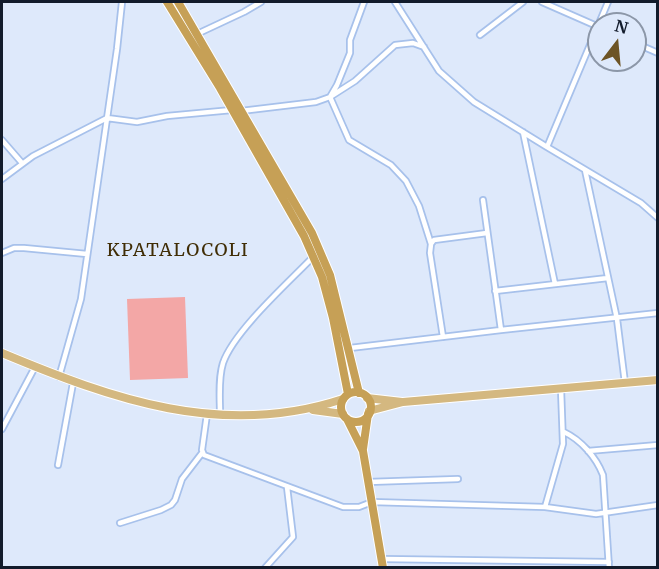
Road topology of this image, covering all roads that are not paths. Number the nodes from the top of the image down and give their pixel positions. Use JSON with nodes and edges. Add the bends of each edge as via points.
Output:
{"nodes":[{"id":1,"x":122,"y":2,"type":"edge"},
{"id":2,"x":167,"y":2,"type":"edge"},
{"id":3,"x":178,"y":2,"type":"edge"},
{"id":4,"x":261,"y":2,"type":"edge"},
{"id":5,"x":364,"y":2,"type":"edge"},
{"id":6,"x":395,"y":2,"type":"edge"},
{"id":7,"x":523,"y":2,"type":"edge"},
{"id":8,"x":542,"y":2,"type":"edge"},
{"id":9,"x":587,"y":22,"type":"edge"},
{"id":10,"x":197,"y":34,"type":"junction"},
{"id":11,"x":480,"y":35,"type":"dead end"},
{"id":12,"x":424,"y":47,"type":"junction"},
{"id":13,"x":587,"y":53,"type":"edge"},
{"id":14,"x":330,"y":97,"type":"junction"},
{"id":15,"x":232,"y":110,"type":"junction"},
{"id":16,"x":242,"y":111,"type":"junction"},
{"id":17,"x":107,"y":118,"type":"junction"},
{"id":18,"x":523,"y":132,"type":"junction"},
{"id":19,"x":2,"y":140,"type":"edge"},
{"id":20,"x":547,"y":147,"type":"junction"},
{"id":21,"x":21,"y":163,"type":"junction"},
{"id":22,"x":585,"y":170,"type":"junction"},
{"id":23,"x":2,"y":179,"type":"edge"},
{"id":24,"x":483,"y":200,"type":"dead end"},
{"id":25,"x":657,"y":218,"type":"edge"},
{"id":26,"x":486,"y":233,"type":"junction"},
{"id":27,"x":431,"y":244,"type":"junction"},
{"id":28,"x":2,"y":252,"type":"edge"},
{"id":29,"x":87,"y":254,"type":"junction"},
{"id":30,"x":313,"y":257,"type":"junction"},
{"id":31,"x":609,"y":278,"type":"junction"},
{"id":32,"x":555,"y":284,"type":"junction"},
{"id":33,"x":495,"y":291,"type":"junction"},
{"id":34,"x":657,"y":314,"type":"edge"},
{"id":35,"x":617,"y":319,"type":"junction"},
{"id":36,"x":501,"y":330,"type":"junction"},
{"id":37,"x":443,"y":337,"type":"junction"},
{"id":38,"x":350,"y":348,"type":"junction"},
{"id":39,"x":2,"y":353,"type":"edge"},
{"id":40,"x":35,"y":367,"type":"junction"},
{"id":41,"x":59,"y":377,"type":"junction"},
{"id":42,"x":657,"y":380,"type":"edge"},
{"id":43,"x":73,"y":383,"type":"junction"},
{"id":44,"x":625,"y":383,"type":"junction"},
{"id":45,"x":561,"y":389,"type":"junction"},
{"id":46,"x":359,"y":393,"type":"junction"},
{"id":47,"x":345,"y":397,"type":"junction"},
{"id":48,"x":367,"y":398,"type":"junction"},
{"id":49,"x":404,"y":402,"type":"junction"},
{"id":50,"x":309,"y":410,"type":"junction"},
{"id":51,"x":369,"y":413,"type":"junction"},
{"id":52,"x":207,"y":414,"type":"junction"},
{"id":53,"x":220,"y":414,"type":"junction"},
{"id":54,"x":345,"y":416,"type":"junction"},
{"id":55,"x":2,"y":429,"type":"edge"},
{"id":56,"x":564,"y":432,"type":"junction"},
{"id":57,"x":657,"y":445,"type":"edge"},
{"id":58,"x":363,"y":451,"type":"junction"},
{"id":59,"x":588,"y":451,"type":"junction"},
{"id":60,"x":202,"y":453,"type":"junction"},
{"id":61,"x":58,"y":465,"type":"dead end"},
{"id":62,"x":458,"y":479,"type":"dead end"},
{"id":63,"x":368,"y":482,"type":"junction"},
{"id":64,"x":286,"y":487,"type":"junction"},
{"id":65,"x":372,"y":502,"type":"junction"},
{"id":66,"x":657,"y":505,"type":"edge"},
{"id":67,"x":545,"y":507,"type":"junction"},
{"id":68,"x":606,"y":512,"type":"junction"},
{"id":69,"x":120,"y":524,"type":"dead end"},
{"id":70,"x":506,"y":560,"type":"junction"},
{"id":71,"x":552,"y":561,"type":"junction"},
{"id":72,"x":382,"y":563,"type":"edge"},
{"id":73,"x":609,"y":565,"type":"edge"},
{"id":74,"x":265,"y":567,"type":"edge"},
{"id":75,"x":507,"y":567,"type":"edge"},
{"id":76,"x":554,"y":567,"type":"edge"}],
"edges":[{"from":1,"to":17,"type":"street"},
{"from":2,"to":15,"type":"highway"},
{"from":3,"to":10,"type":"highway"},
{"from":4,"to":10,"type":"street"},
{"from":5,"to":14,"type":"street","via":[[350,40],[350,53]]},
{"from":6,"to":12,"type":"street"},
{"from":7,"to":11,"type":"street"},
{"from":8,"to":9,"type":"street"},
{"from":10,"to":16,"type":"highway"},
{"from":12,"to":14,"type":"street","via":[[395,45],[355,81]]},
{"from":12,"to":18,"type":"street","via":[[439,71],[454,85]]},
{"from":13,"to":20,"type":"street"},
{"from":14,"to":16,"type":"street","via":[[302,105]]},
{"from":14,"to":27,"type":"street","via":[[349,140],[391,165],[406,181]]},
{"from":15,"to":17,"type":"street","via":[[137,122]]},
{"from":15,"to":30,"type":"highway"},
{"from":16,"to":38,"type":"highway","via":[[312,233],[330,275]]},
{"from":17,"to":21,"type":"street"},
{"from":17,"to":29,"type":"street"},
{"from":18,"to":20,"type":"street"},
{"from":18,"to":32,"type":"street"},
{"from":19,"to":21,"type":"street"},
{"from":20,"to":22,"type":"street"},
{"from":21,"to":23,"type":"street"},
{"from":22,"to":25,"type":"street","via":[[641,203]]},
{"from":22,"to":31,"type":"street"},
{"from":24,"to":26,"type":"street"},
{"from":26,"to":27,"type":"street","via":[[434,240]]},
{"from":26,"to":33,"type":"street"},
{"from":27,"to":37,"type":"street"},
{"from":28,"to":29,"type":"street","via":[[24,248]]},
{"from":29,"to":41,"type":"street","via":[[81,298]]},
{"from":30,"to":47,"type":"highway","via":[[333,318]]},
{"from":30,"to":53,"type":"street","via":[[260,311],[227,355],[221,371]]},
{"from":31,"to":32,"type":"street"},
{"from":31,"to":35,"type":"street"},
{"from":32,"to":33,"type":"street"},
{"from":33,"to":36,"type":"street"},
{"from":34,"to":35,"type":"street"},
{"from":35,"to":36,"type":"street"},
{"from":35,"to":44,"type":"street"},
{"from":36,"to":37,"type":"street"},
{"from":37,"to":38,"type":"street"},
{"from":38,"to":46,"type":"highway"},
{"from":39,"to":40,"type":"main road"},
{"from":40,"to":41,"type":"main road"},
{"from":40,"to":55,"type":"street"},
{"from":41,"to":43,"type":"main road"},
{"from":42,"to":44,"type":"main road"},
{"from":43,"to":52,"type":"main road","via":[[143,404]]},
{"from":43,"to":61,"type":"street"},
{"from":44,"to":45,"type":"main road"},
{"from":45,"to":49,"type":"main road"},
{"from":45,"to":56,"type":"street"},
{"from":46,"to":47,"type":"highway"},
{"from":46,"to":48,"type":"highway"},
{"from":47,"to":50,"type":"main road"},
{"from":47,"to":54,"type":"highway","via":[[341,406]]},
{"from":48,"to":49,"type":"main road"},
{"from":48,"to":51,"type":"highway"},
{"from":49,"to":51,"type":"main road"},
{"from":50,"to":53,"type":"main road","via":[[269,415]]},
{"from":50,"to":54,"type":"main road"},
{"from":51,"to":54,"type":"highway","via":[[358,421]]},
{"from":51,"to":58,"type":"highway"},
{"from":52,"to":53,"type":"main road"},
{"from":52,"to":60,"type":"street"},
{"from":54,"to":58,"type":"highway"},
{"from":56,"to":59,"type":"street"},
{"from":56,"to":67,"type":"street"},
{"from":57,"to":59,"type":"street"},
{"from":58,"to":63,"type":"highway"},
{"from":59,"to":68,"type":"street","via":[[603,475]]},
{"from":60,"to":64,"type":"street"},
{"from":60,"to":69,"type":"street","via":[[182,479],[171,505]]},
{"from":62,"to":63,"type":"street"},
{"from":63,"to":65,"type":"highway"},
{"from":64,"to":65,"type":"street","via":[[343,507]]},
{"from":64,"to":74,"type":"street","via":[[293,537]]},
{"from":65,"to":67,"type":"street"},
{"from":65,"to":72,"type":"highway"},
{"from":66,"to":68,"type":"street"},
{"from":67,"to":68,"type":"street"},
{"from":68,"to":73,"type":"street"},
{"from":70,"to":71,"type":"street"},
{"from":70,"to":72,"type":"street"},
{"from":70,"to":75,"type":"street"},
{"from":71,"to":73,"type":"street"},
{"from":71,"to":76,"type":"street"}]}
